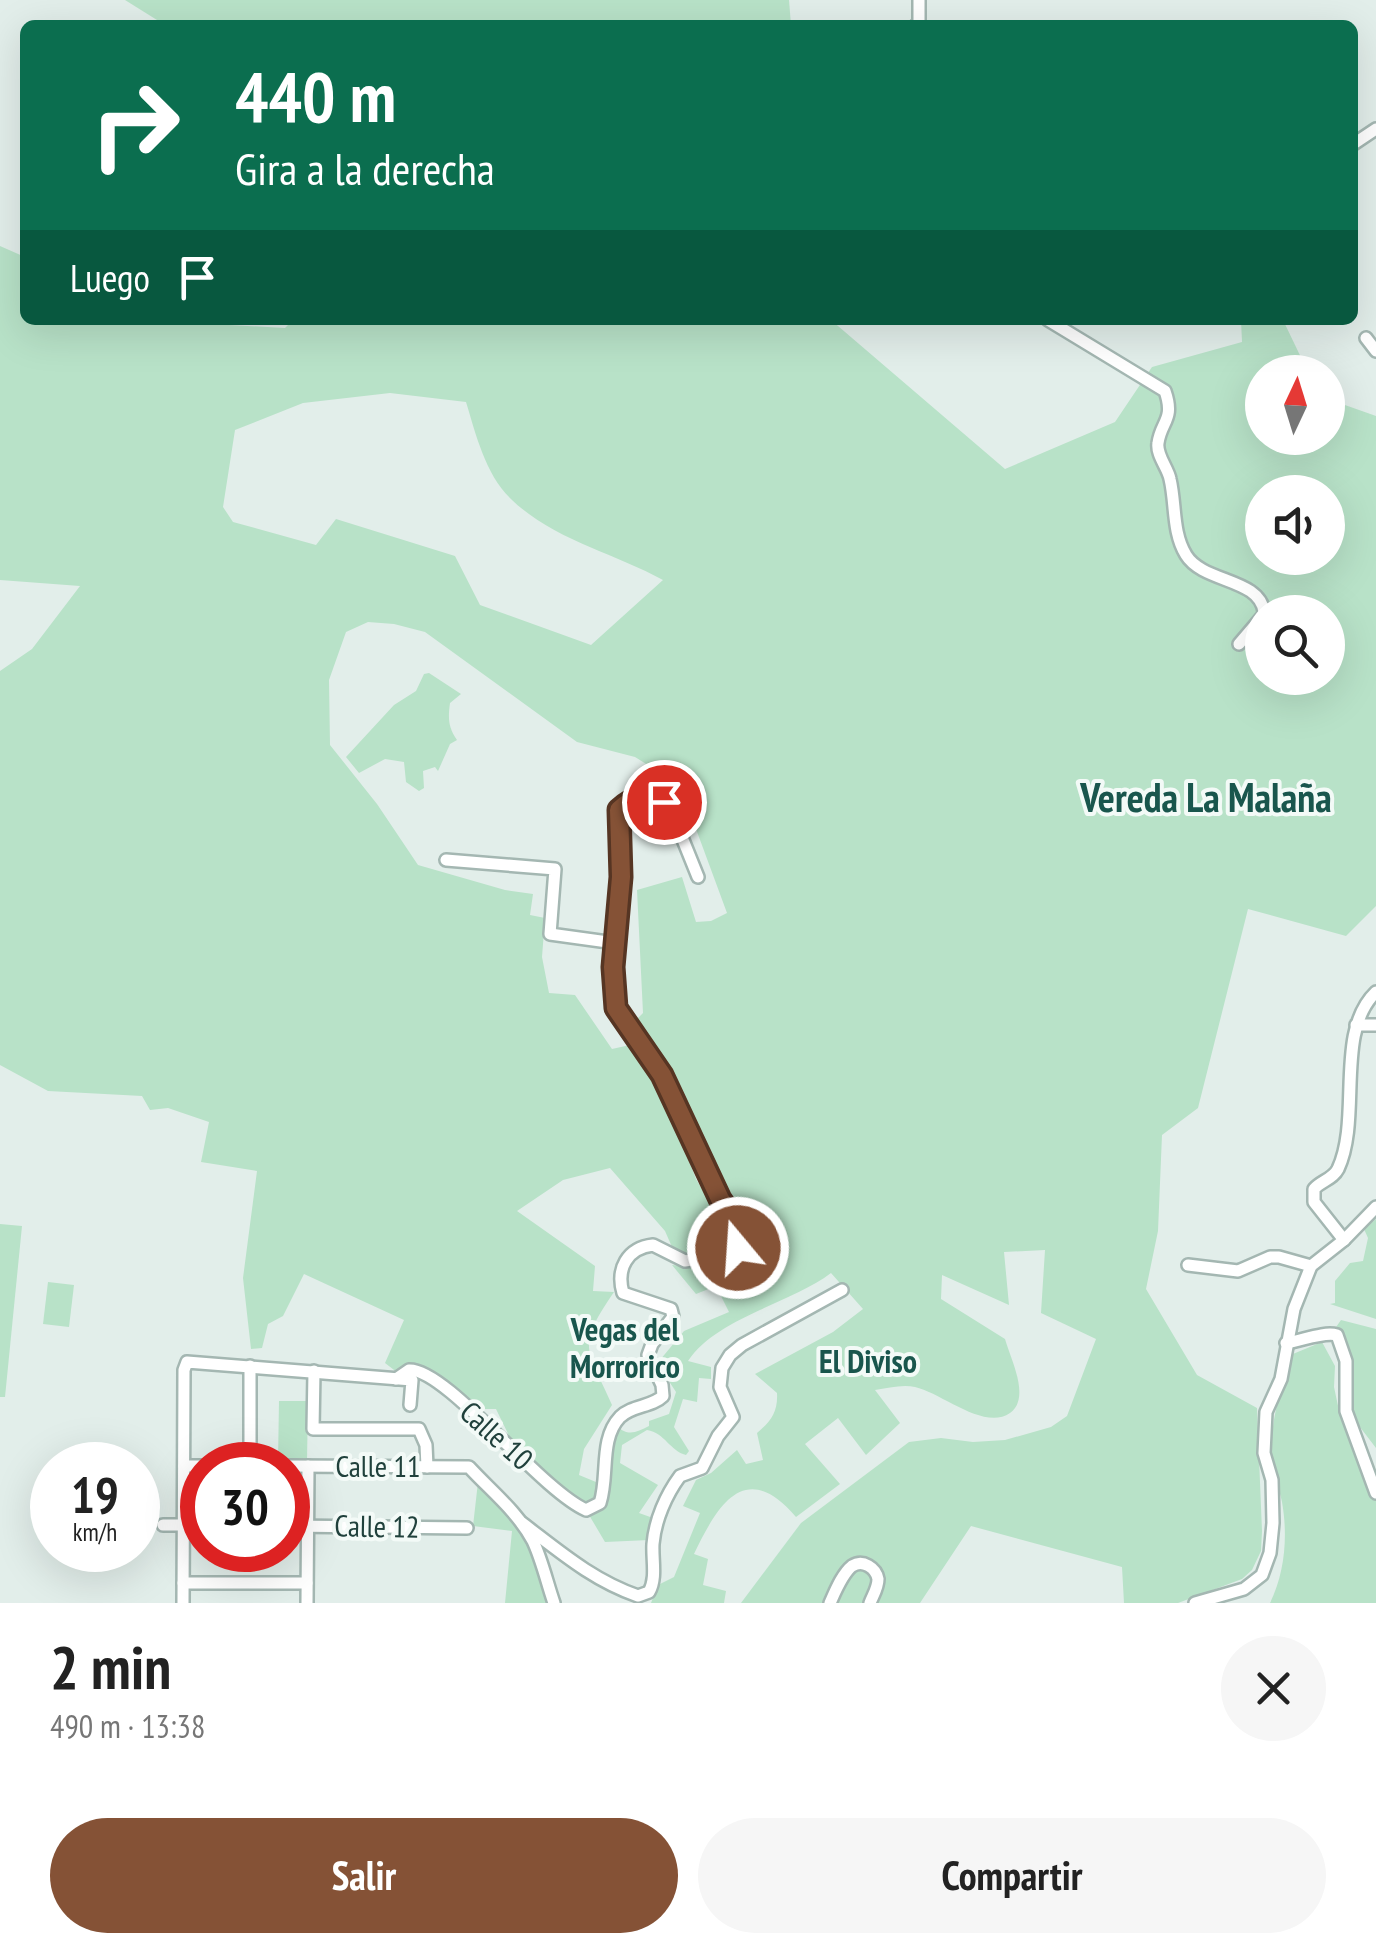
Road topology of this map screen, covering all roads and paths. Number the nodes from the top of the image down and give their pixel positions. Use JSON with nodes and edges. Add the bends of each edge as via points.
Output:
{"nodes":[{"id":1,"x":1056,"y":325,"type":"edge"},
{"id":2,"x":1366,"y":338,"type":"dead end"},
{"id":3,"x":1376,"y":351,"type":"edge"},
{"id":4,"x":1256,"y":595,"type":"edge"},
{"id":5,"x":1245,"y":637,"type":"edge"},
{"id":6,"x":1239,"y":644,"type":"dead end"},
{"id":7,"x":446,"y":860,"type":"dead end"},
{"id":8,"x":698,"y":877,"type":"dead end"},
{"id":9,"x":615,"y":943,"type":"junction"},
{"id":10,"x":1376,"y":992,"type":"edge"},
{"id":11,"x":1356,"y":1025,"type":"junction"},
{"id":12,"x":1376,"y":1025,"type":"edge"},
{"id":13,"x":1376,"y":1207,"type":"edge"},
{"id":14,"x":1344,"y":1240,"type":"junction"},
{"id":15,"x":1188,"y":1265,"type":"dead end"},
{"id":16,"x":1311,"y":1266,"type":"junction"},
{"id":17,"x":842,"y":1290,"type":"dead end"},
{"id":18,"x":1286,"y":1343,"type":"junction"},
{"id":19,"x":250,"y":1366,"type":"junction"},
{"id":20,"x":314,"y":1372,"type":"junction"},
{"id":21,"x":396,"y":1379,"type":"junction"},
{"id":22,"x":410,"y":1405,"type":"dead end"},
{"id":23,"x":184,"y":1442,"type":"edge"},
{"id":24,"x":250,"y":1442,"type":"edge"},
{"id":25,"x":310,"y":1466,"type":"edge"},
{"id":26,"x":427,"y":1467,"type":"junction"},
{"id":27,"x":1376,"y":1492,"type":"edge"},
{"id":28,"x":522,"y":1523,"type":"junction"},
{"id":29,"x":163,"y":1524,"type":"dead end"},
{"id":30,"x":180,"y":1525,"type":"edge"},
{"id":31,"x":310,"y":1526,"type":"edge"},
{"id":32,"x":467,"y":1528,"type":"dead end"},
{"id":33,"x":183,"y":1572,"type":"edge"},
{"id":34,"x":307,"y":1572,"type":"edge"},
{"id":35,"x":307,"y":1582,"type":"junction"},
{"id":36,"x":183,"y":1583,"type":"junction"},
{"id":37,"x":183,"y":1603,"type":"edge"},
{"id":38,"x":307,"y":1603,"type":"edge"},
{"id":39,"x":554,"y":1603,"type":"edge"},
{"id":40,"x":830,"y":1603,"type":"edge"},
{"id":41,"x":870,"y":1603,"type":"edge"},
{"id":42,"x":1195,"y":1603,"type":"edge"}],
"edges":[{"from":1,"to":4,"type":"street","via":[[1166,391],[1168,423],[1159,453],[1186,556]]},
{"from":2,"to":3,"type":"street"},
{"from":5,"to":6,"type":"street"},
{"from":7,"to":9,"type":"street","via":[[555,869],[550,934]]},
{"from":8,"to":9,"type":"street","via":[[669,805],[646,796],[627,803],[618,817]]},
{"from":9,"to":21,"type":"street","name":"Calle 10","via":[[616,1008],[662,1075],[741,1243],[734,1252],[685,1261],[645,1246],[624,1262],[623,1293],[665,1304],[673,1317],[648,1355],[663,1396],[616,1421],[596,1507],[586,1510],[557,1493],[429,1375],[415,1369]]},
{"from":10,"to":11,"type":"street"},
{"from":11,"to":12,"type":"street"},
{"from":11,"to":14,"type":"street","via":[[1345,1146],[1337,1172],[1314,1189],[1314,1202]]},
{"from":13,"to":14,"type":"street"},
{"from":14,"to":16,"type":"street"},
{"from":15,"to":16,"type":"street","via":[[1238,1271],[1279,1257]]},
{"from":16,"to":18,"type":"street"},
{"from":17,"to":28,"type":"street","via":[[725,1361],[720,1387],[732,1417],[702,1468],[680,1476],[662,1508],[649,1592],[638,1596],[602,1580]]},
{"from":18,"to":27,"type":"street","via":[[1337,1336],[1346,1361],[1346,1411]]},
{"from":18,"to":42,"type":"street","via":[[1266,1412],[1270,1554],[1256,1583]]},
{"from":19,"to":20,"type":"street","name":"Calle 10"},
{"from":19,"to":23,"type":"street","name":"Calle 10","via":[[190,1360],[184,1370]]},
{"from":19,"to":24,"type":"street"},
{"from":20,"to":21,"type":"street","name":"Calle 10"},
{"from":20,"to":26,"type":"street","via":[[313,1429],[418,1429]]},
{"from":21,"to":22,"type":"street","name":"Calle 10","via":[[412,1380]]},
{"from":25,"to":26,"type":"street","name":"Calle 11"},
{"from":26,"to":28,"type":"street","name":"Calle 11","via":[[469,1467]]},
{"from":28,"to":39,"type":"street"},
{"from":29,"to":30,"type":"street"},
{"from":31,"to":32,"type":"street","name":"Calle 12"},
{"from":33,"to":36,"type":"street"},
{"from":34,"to":35,"type":"street"},
{"from":35,"to":36,"type":"street"},
{"from":35,"to":38,"type":"street"},
{"from":36,"to":37,"type":"street"},
{"from":40,"to":41,"type":"street","via":[[851,1567],[860,1564],[877,1574]]}]}
